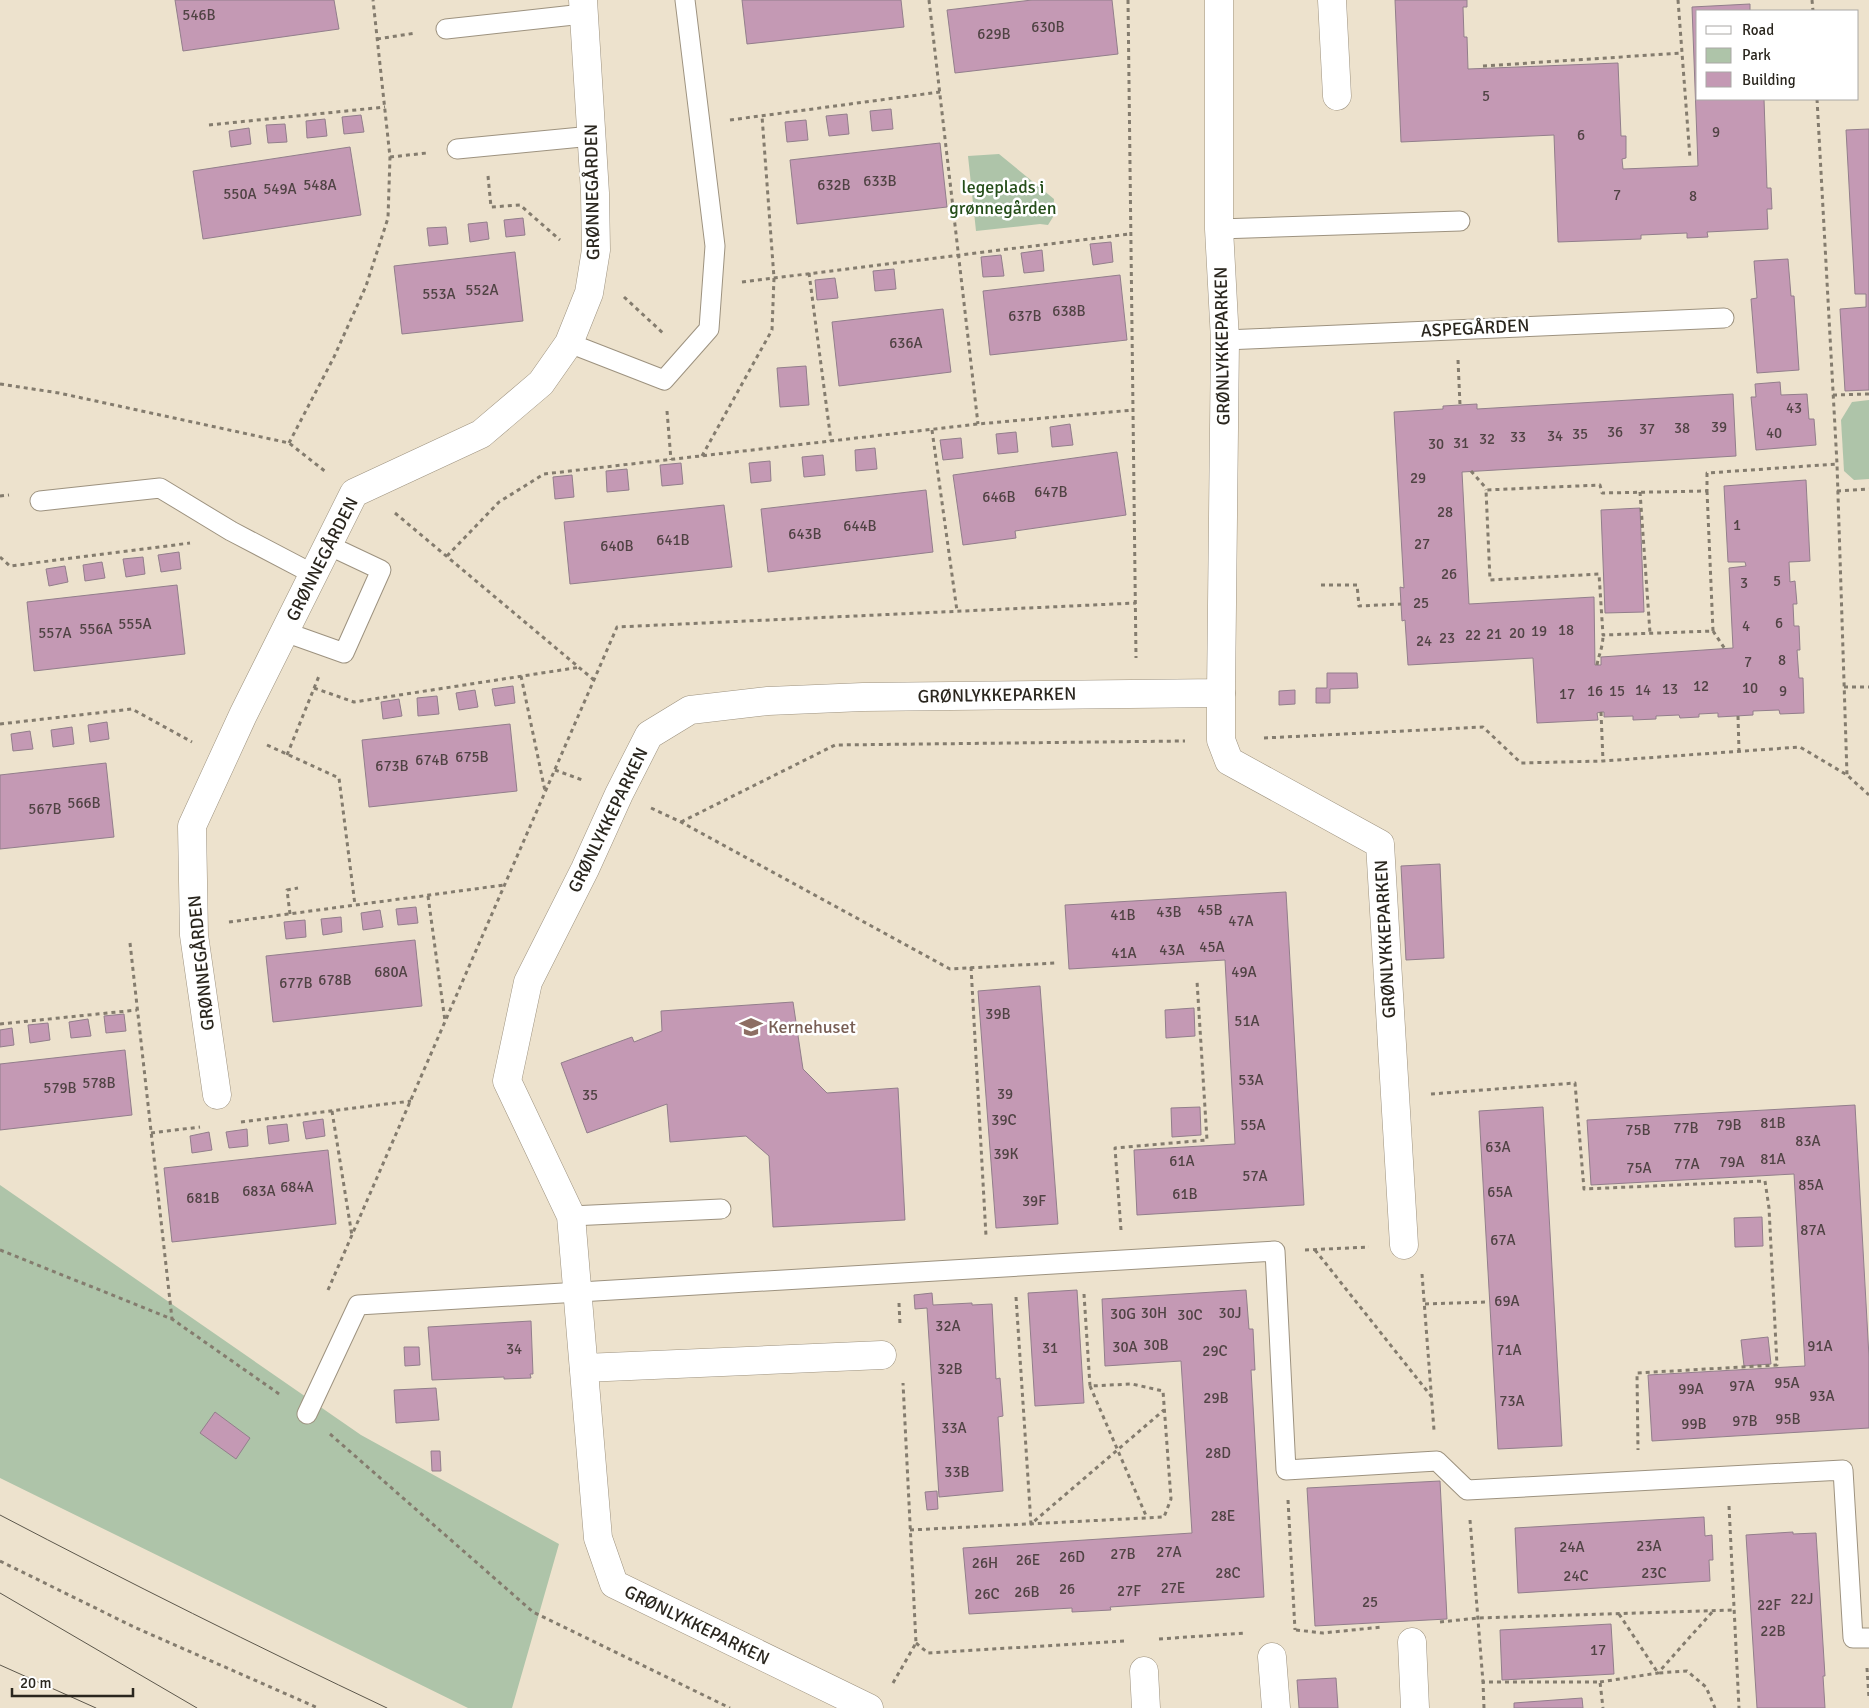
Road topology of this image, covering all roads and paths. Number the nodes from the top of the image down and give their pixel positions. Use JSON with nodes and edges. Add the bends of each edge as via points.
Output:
{"nodes":[{"id":1,"x":373,"y":0,"type":"edge"},
{"id":2,"x":685,"y":0,"type":"edge"},
{"id":3,"x":929,"y":0,"type":"edge"},
{"id":4,"x":1128,"y":0,"type":"edge"},
{"id":5,"x":1219,"y":0,"type":"edge"},
{"id":6,"x":1332,"y":0,"type":"edge"},
{"id":7,"x":1678,"y":0,"type":"edge"},
{"id":8,"x":583,"y":7,"type":"edge"},
{"id":9,"x":446,"y":29,"type":"joint"},
{"id":10,"x":377,"y":39,"type":"junction"},
{"id":11,"x":1682,"y":53,"type":"junction"},
{"id":12,"x":1483,"y":66,"type":"dead end"},
{"id":13,"x":940,"y":92,"type":"junction"},
{"id":14,"x":1337,"y":96,"type":"dead end"},
{"id":15,"x":1817,"y":100,"type":"edge"},
{"id":16,"x":385,"y":107,"type":"junction"},
{"id":17,"x":762,"y":116,"type":"junction"},
{"id":18,"x":700,"y":124,"type":"junction"},
{"id":19,"x":209,"y":125,"type":"dead end"},
{"id":20,"x":592,"y":136,"type":"junction"},
{"id":21,"x":457,"y":149,"type":"joint"},
{"id":22,"x":390,"y":157,"type":"junction"},
{"id":23,"x":1690,"y":158,"type":"dead end"},
{"id":24,"x":1460,"y":221,"type":"dead end"},
{"id":25,"x":1220,"y":229,"type":"junction"},
{"id":26,"x":1130,"y":234,"type":"junction"},
{"id":27,"x":958,"y":255,"type":"junction"},
{"id":28,"x":809,"y":273,"type":"junction"},
{"id":29,"x":774,"y":278,"type":"junction"},
{"id":30,"x":712,"y":285,"type":"junction"},
{"id":31,"x":1724,"y":318,"type":"dead end"},
{"id":32,"x":1457,"y":329,"type":"junction"},
{"id":33,"x":1225,"y":340,"type":"junction"},
{"id":34,"x":569,"y":343,"type":"junction"},
{"id":35,"x":664,"y":380,"type":"junction"},
{"id":36,"x":0,"y":384,"type":"edge"},
{"id":37,"x":1869,"y":394,"type":"edge"},
{"id":38,"x":1833,"y":395,"type":"junction"},
{"id":39,"x":1460,"y":405,"type":"dead end"},
{"id":40,"x":1133,"y":410,"type":"junction"},
{"id":41,"x":978,"y":424,"type":"junction"},
{"id":42,"x":932,"y":430,"type":"junction"},
{"id":43,"x":831,"y":441,"type":"junction"},
{"id":44,"x":289,"y":443,"type":"junction"},
{"id":45,"x":701,"y":456,"type":"junction"},
{"id":46,"x":671,"y":460,"type":"junction"},
{"id":47,"x":1837,"y":464,"type":"junction"},
{"id":48,"x":1471,"y":471,"type":"dead end"},
{"id":49,"x":1869,"y":489,"type":"edge"},
{"id":50,"x":359,"y":490,"type":"junction"},
{"id":51,"x":1486,"y":490,"type":"junction"},
{"id":52,"x":1707,"y":491,"type":"junction"},
{"id":53,"x":1837,"y":491,"type":"junction"},
{"id":54,"x":1640,"y":492,"type":"junction"},
{"id":55,"x":40,"y":502,"type":"dead end"},
{"id":56,"x":241,"y":537,"type":"junction"},
{"id":57,"x":328,"y":545,"type":"junction"},
{"id":58,"x":447,"y":556,"type":"junction"},
{"id":59,"x":0,"y":557,"type":"edge"},
{"id":60,"x":313,"y":574,"type":"junction"},
{"id":61,"x":1321,"y":585,"type":"dead end"},
{"id":62,"x":1401,"y":604,"type":"dead end"},
{"id":63,"x":957,"y":611,"type":"dead end"},
{"id":64,"x":1713,"y":631,"type":"junction"},
{"id":65,"x":285,"y":632,"type":"junction"},
{"id":66,"x":1650,"y":633,"type":"junction"},
{"id":67,"x":1603,"y":635,"type":"junction"},
{"id":68,"x":331,"y":648,"type":"junction"},
{"id":69,"x":1725,"y":649,"type":"dead end"},
{"id":70,"x":1597,"y":665,"type":"dead end"},
{"id":71,"x":581,"y":667,"type":"junction"},
{"id":72,"x":522,"y":676,"type":"junction"},
{"id":73,"x":594,"y":680,"type":"dead end"},
{"id":74,"x":1869,"y":686,"type":"edge"},
{"id":75,"x":1844,"y":687,"type":"junction"},
{"id":76,"x":314,"y":688,"type":"junction"},
{"id":77,"x":1221,"y":693,"type":"junction"},
{"id":78,"x":1137,"y":694,"type":"junction"},
{"id":79,"x":1601,"y":712,"type":"dead end"},
{"id":80,"x":1738,"y":716,"type":"dead end"},
{"id":81,"x":0,"y":724,"type":"edge"},
{"id":82,"x":236,"y":730,"type":"junction"},
{"id":83,"x":1739,"y":751,"type":"dead end"},
{"id":84,"x":287,"y":754,"type":"junction"},
{"id":85,"x":223,"y":759,"type":"junction"},
{"id":86,"x":1603,"y":760,"type":"dead end"},
{"id":87,"x":1847,"y":775,"type":"dead end"},
{"id":88,"x":546,"y":792,"type":"dead end"},
{"id":89,"x":619,"y":794,"type":"junction"},
{"id":90,"x":504,"y":885,"type":"dead end"},
{"id":91,"x":298,"y":888,"type":"dead end"},
{"id":92,"x":428,"y":896,"type":"junction"},
{"id":93,"x":355,"y":905,"type":"junction"},
{"id":94,"x":290,"y":914,"type":"junction"},
{"id":95,"x":194,"y":927,"type":"junction"},
{"id":96,"x":130,"y":943,"type":"dead end"},
{"id":97,"x":1055,"y":963,"type":"dead end"},
{"id":98,"x":971,"y":967,"type":"junction"},
{"id":99,"x":1197,"y":981,"type":"dead end"},
{"id":100,"x":137,"y":1010,"type":"junction"},
{"id":101,"x":446,"y":1022,"type":"dead end"},
{"id":102,"x":0,"y":1024,"type":"edge"},
{"id":103,"x":217,"y":1095,"type":"dead end"},
{"id":104,"x":1395,"y":1097,"type":"junction"},
{"id":105,"x":411,"y":1101,"type":"dead end"},
{"id":106,"x":332,"y":1111,"type":"junction"},
{"id":107,"x":237,"y":1122,"type":"dead end"},
{"id":108,"x":208,"y":1126,"type":"dead end"},
{"id":109,"x":151,"y":1133,"type":"junction"},
{"id":110,"x":721,"y":1208,"type":"dead end"},
{"id":111,"x":571,"y":1216,"type":"junction"},
{"id":112,"x":352,"y":1236,"type":"dead end"},
{"id":113,"x":1404,"y":1245,"type":"junction"},
{"id":114,"x":0,"y":1250,"type":"edge"},
{"id":115,"x":1315,"y":1250,"type":"junction"},
{"id":116,"x":1275,"y":1251,"type":"junction"},
{"id":117,"x":1123,"y":1260,"type":"junction"},
{"id":118,"x":1081,"y":1263,"type":"junction"},
{"id":119,"x":1014,"y":1266,"type":"junction"},
{"id":120,"x":988,"y":1268,"type":"junction"},
{"id":121,"x":898,"y":1273,"type":"junction"},
{"id":122,"x":577,"y":1292,"type":"junction"},
{"id":123,"x":1487,"y":1302,"type":"dead end"},
{"id":124,"x":1424,"y":1304,"type":"junction"},
{"id":125,"x":172,"y":1319,"type":"junction"},
{"id":126,"x":900,"y":1327,"type":"dead end"},
{"id":127,"x":882,"y":1355,"type":"dead end"},
{"id":128,"x":584,"y":1368,"type":"junction"},
{"id":129,"x":903,"y":1373,"type":"dead end"},
{"id":130,"x":1090,"y":1386,"type":"junction"},
{"id":131,"x":1431,"y":1396,"type":"junction"},
{"id":132,"x":1164,"y":1410,"type":"junction"},
{"id":133,"x":307,"y":1414,"type":"junction"},
{"id":134,"x":1118,"y":1449,"type":"junction"},
{"id":135,"x":1436,"y":1461,"type":"junction"},
{"id":136,"x":1286,"y":1470,"type":"junction"},
{"id":137,"x":1728,"y":1476,"type":"junction"},
{"id":138,"x":1638,"y":1481,"type":"junction"},
{"id":139,"x":1468,"y":1490,"type":"junction"},
{"id":140,"x":1147,"y":1518,"type":"junction"},
{"id":141,"x":1031,"y":1524,"type":"junction"},
{"id":142,"x":910,"y":1530,"type":"junction"},
{"id":143,"x":0,"y":1561,"type":"edge"},
{"id":144,"x":1734,"y":1610,"type":"junction"},
{"id":145,"x":1713,"y":1611,"type":"junction"},
{"id":146,"x":1618,"y":1614,"type":"junction"},
{"id":147,"x":1478,"y":1618,"type":"junction"},
{"id":148,"x":1382,"y":1627,"type":"dead end"},
{"id":149,"x":1295,"y":1630,"type":"junction"},
{"id":150,"x":1286,"y":1631,"type":"dead end"},
{"id":151,"x":1421,"y":1632,"type":"joint"},
{"id":152,"x":1251,"y":1633,"type":"dead end"},
{"id":153,"x":1869,"y":1638,"type":"edge"},
{"id":154,"x":1156,"y":1639,"type":"dead end"},
{"id":155,"x":1127,"y":1641,"type":"dead end"},
{"id":156,"x":916,"y":1643,"type":"junction"},
{"id":157,"x":1272,"y":1657,"type":"dead end"},
{"id":158,"x":1144,"y":1671,"type":"dead end"},
{"id":159,"x":1658,"y":1673,"type":"junction"},
{"id":160,"x":1483,"y":1682,"type":"junction"},
{"id":161,"x":1600,"y":1682,"type":"junction"},
{"id":162,"x":893,"y":1684,"type":"dead end"},
{"id":163,"x":318,"y":1708,"type":"edge"},
{"id":164,"x":730,"y":1708,"type":"edge"},
{"id":165,"x":869,"y":1708,"type":"edge"},
{"id":166,"x":1146,"y":1708,"type":"edge"},
{"id":167,"x":1276,"y":1708,"type":"edge"},
{"id":168,"x":1415,"y":1708,"type":"edge"},
{"id":169,"x":1484,"y":1708,"type":"edge"},
{"id":170,"x":1602,"y":1708,"type":"edge"},
{"id":171,"x":1715,"y":1708,"type":"edge"},
{"id":172,"x":1739,"y":1708,"type":"edge"}],
"edges":[{"from":1,"to":10,"type":"path"},
{"from":2,"to":18,"type":"lane"},
{"from":3,"to":13,"type":"path"},
{"from":4,"to":26,"type":"path"},
{"from":5,"to":25,"type":"street","name":"GRØNLYKKEPARKEN"},
{"from":6,"to":14,"type":"street"},
{"from":7,"to":11,"type":"path"},
{"from":8,"to":9,"type":"lane"},
{"from":8,"to":20,"type":"street","name":"GRØNNEGÅRDEN"},
{"from":9,"to":10,"type":"path"},
{"from":10,"to":16,"type":"path"},
{"from":11,"to":12,"type":"path"},
{"from":11,"to":23,"type":"path"},
{"from":13,"to":17,"type":"path"},
{"from":13,"to":27,"type":"path"},
{"from":15,"to":38,"type":"path"},
{"from":16,"to":19,"type":"path"},
{"from":16,"to":22,"type":"path"},
{"from":17,"to":18,"type":"path"},
{"from":17,"to":29,"type":"path"},
{"from":18,"to":30,"type":"lane","via":[[715,246]]},
{"from":20,"to":21,"type":"lane"},
{"from":20,"to":34,"type":"street","name":"GRØNNEGÅRDEN","via":[[596,250],[589,293]]},
{"from":21,"to":22,"type":"path"},
{"from":22,"to":44,"type":"path","via":[[388,218],[366,286],[334,357]]},
{"from":24,"to":25,"type":"lane"},
{"from":25,"to":33,"type":"street","name":"GRØNLYKKEPARKEN"},
{"from":26,"to":27,"type":"path"},
{"from":26,"to":40,"type":"path"},
{"from":27,"to":28,"type":"path"},
{"from":27,"to":41,"type":"path"},
{"from":28,"to":29,"type":"path"},
{"from":28,"to":43,"type":"path"},
{"from":29,"to":30,"type":"path"},
{"from":29,"to":45,"type":"path","via":[[772,330]]},
{"from":30,"to":35,"type":"lane","via":[[709,329]]},
{"from":31,"to":32,"type":"lane","name":"ASPEGÅRDEN"},
{"from":32,"to":33,"type":"lane","name":"ASPEGÅRDEN"},
{"from":32,"to":39,"type":"path"},
{"from":33,"to":77,"type":"street","name":"GRØNLYKKEPARKEN"},
{"from":34,"to":35,"type":"lane"},
{"from":34,"to":50,"type":"street","name":"GRØNNEGÅRDEN","via":[[540,383],[481,434]]},
{"from":35,"to":46,"type":"path"},
{"from":36,"to":44,"type":"path","via":[[59,393]]},
{"from":37,"to":38,"type":"path"},
{"from":38,"to":47,"type":"path"},
{"from":40,"to":41,"type":"path"},
{"from":40,"to":78,"type":"path"},
{"from":41,"to":42,"type":"path"},
{"from":42,"to":43,"type":"path"},
{"from":42,"to":63,"type":"path"},
{"from":43,"to":45,"type":"path"},
{"from":44,"to":50,"type":"path"},
{"from":45,"to":46,"type":"path"},
{"from":46,"to":58,"type":"path","via":[[544,474],[498,502]]},
{"from":47,"to":52,"type":"path","via":[[1707,472]]},
{"from":47,"to":53,"type":"path"},
{"from":48,"to":51,"type":"path"},
{"from":49,"to":53,"type":"path"},
{"from":50,"to":57,"type":"street","name":"GRØNNEGÅRDEN"},
{"from":50,"to":58,"type":"path"},
{"from":51,"to":54,"type":"path","via":[[1600,485],[1602,493]]},
{"from":51,"to":67,"type":"path","via":[[1490,580],[1600,574]]},
{"from":52,"to":54,"type":"path"},
{"from":52,"to":64,"type":"path"},
{"from":53,"to":75,"type":"path"},
{"from":54,"to":66,"type":"path"},
{"from":55,"to":56,"type":"lane","via":[[160,488]]},
{"from":56,"to":59,"type":"path","via":[[10,566]]},
{"from":56,"to":60,"type":"lane"},
{"from":57,"to":60,"type":"street","name":"GRØNNEGÅRDEN"},
{"from":57,"to":68,"type":"lane","via":[[381,570],[344,653]]},
{"from":58,"to":71,"type":"path"},
{"from":60,"to":65,"type":"street","name":"GRØNNEGÅRDEN"},
{"from":61,"to":62,"type":"path","via":[[1357,585],[1359,606]]},
{"from":64,"to":66,"type":"path"},
{"from":64,"to":69,"type":"path"},
{"from":65,"to":68,"type":"lane"},
{"from":65,"to":82,"type":"street","name":"GRØNNEGÅRDEN"},
{"from":66,"to":67,"type":"path"},
{"from":67,"to":70,"type":"path"},
{"from":68,"to":76,"type":"path"},
{"from":71,"to":72,"type":"path"},
{"from":71,"to":73,"type":"path"},
{"from":72,"to":76,"type":"path","via":[[354,702]]},
{"from":72,"to":88,"type":"path"},
{"from":74,"to":75,"type":"path"},
{"from":75,"to":87,"type":"path"},
{"from":76,"to":84,"type":"path"},
{"from":77,"to":78,"type":"street","name":"GRØNLYKKEPARKEN"},
{"from":77,"to":104,"type":"street","name":"GRØNLYKKEPARKEN","via":[[1221,740],[1229,761],[1380,844]]},
{"from":78,"to":89,"type":"street","name":"GRØNLYKKEPARKEN","via":[[863,697],[690,710],[649,735]]},
{"from":79,"to":86,"type":"path"},
{"from":80,"to":83,"type":"path"},
{"from":81,"to":85,"type":"path","via":[[132,709]]},
{"from":82,"to":84,"type":"path"},
{"from":82,"to":85,"type":"street","name":"GRØNNEGÅRDEN"},
{"from":84,"to":93,"type":"path","via":[[338,778]]},
{"from":85,"to":95,"type":"street","name":"GRØNNEGÅRDEN","via":[[192,826]]},
{"from":89,"to":98,"type":"path","via":[[682,822],[950,969]]},
{"from":89,"to":111,"type":"street","name":"GRØNLYKKEPARKEN","via":[[528,982],[507,1081]]},
{"from":90,"to":92,"type":"path"},
{"from":91,"to":94,"type":"path","via":[[287,890]]},
{"from":92,"to":93,"type":"path"},
{"from":92,"to":101,"type":"path"},
{"from":93,"to":94,"type":"path"},
{"from":94,"to":95,"type":"path"},
{"from":95,"to":103,"type":"street","name":"GRØNNEGÅRDEN"},
{"from":96,"to":100,"type":"path"},
{"from":97,"to":98,"type":"path"},
{"from":98,"to":120,"type":"path"},
{"from":99,"to":117,"type":"path","via":[[1207,1140],[1116,1148]]},
{"from":100,"to":102,"type":"path"},
{"from":100,"to":109,"type":"path"},
{"from":104,"to":113,"type":"street","name":"GRØNLYKKEPARKEN"},
{"from":104,"to":138,"type":"path","via":[[1574,1083],[1584,1189],[1764,1181],[1769,1208],[1777,1365],[1637,1373]]},
{"from":105,"to":106,"type":"path"},
{"from":106,"to":107,"type":"path"},
{"from":106,"to":112,"type":"path"},
{"from":108,"to":109,"type":"path"},
{"from":109,"to":125,"type":"path"},
{"from":110,"to":111,"type":"lane"},
{"from":111,"to":122,"type":"street","name":"GRØNLYKKEPARKEN"},
{"from":113,"to":115,"type":"path"},
{"from":113,"to":124,"type":"path","via":[[1420,1244]]},
{"from":114,"to":125,"type":"path"},
{"from":115,"to":116,"type":"path"},
{"from":115,"to":131,"type":"path"},
{"from":116,"to":117,"type":"lane"},
{"from":116,"to":136,"type":"lane"},
{"from":117,"to":118,"type":"lane"},
{"from":118,"to":119,"type":"lane"},
{"from":118,"to":130,"type":"path"},
{"from":119,"to":120,"type":"lane"},
{"from":119,"to":141,"type":"path"},
{"from":120,"to":121,"type":"lane"},
{"from":121,"to":122,"type":"lane"},
{"from":121,"to":126,"type":"path"},
{"from":122,"to":128,"type":"street","name":"GRØNLYKKEPARKEN"},
{"from":122,"to":133,"type":"lane","via":[[358,1305]]},
{"from":123,"to":124,"type":"path"},
{"from":124,"to":131,"type":"path"},
{"from":125,"to":133,"type":"path"},
{"from":127,"to":128,"type":"street"},
{"from":128,"to":165,"type":"street","name":"GRØNLYKKEPARKEN","via":[[598,1538],[614,1584]]},
{"from":129,"to":142,"type":"path"},
{"from":130,"to":132,"type":"path","via":[[1132,1384],[1162,1391]]},
{"from":130,"to":134,"type":"path"},
{"from":131,"to":135,"type":"path"},
{"from":132,"to":134,"type":"path"},
{"from":132,"to":140,"type":"path","via":[[1171,1499],[1164,1517]]},
{"from":133,"to":164,"type":"path","via":[[532,1612]]},
{"from":134,"to":140,"type":"path"},
{"from":134,"to":141,"type":"path"},
{"from":135,"to":136,"type":"lane"},
{"from":135,"to":139,"type":"lane"},
{"from":136,"to":149,"type":"path"},
{"from":137,"to":138,"type":"lane"},
{"from":137,"to":144,"type":"path"},
{"from":137,"to":153,"type":"lane","via":[[1843,1470],[1854,1638]]},
{"from":138,"to":139,"type":"lane"},
{"from":139,"to":147,"type":"path"},
{"from":140,"to":141,"type":"path"},
{"from":141,"to":142,"type":"path"},
{"from":142,"to":156,"type":"path"},
{"from":143,"to":163,"type":"path","via":[[134,1626]]},
{"from":144,"to":145,"type":"path"},
{"from":144,"to":172,"type":"path"},
{"from":145,"to":146,"type":"path"},
{"from":145,"to":159,"type":"path"},
{"from":146,"to":147,"type":"path"},
{"from":146,"to":159,"type":"path"},
{"from":147,"to":151,"type":"path"},
{"from":147,"to":160,"type":"path"},
{"from":148,"to":149,"type":"path","via":[[1323,1632]]},
{"from":149,"to":150,"type":"path"},
{"from":151,"to":168,"type":"street"},
{"from":152,"to":154,"type":"path"},
{"from":155,"to":156,"type":"path","via":[[928,1653]]},
{"from":156,"to":162,"type":"path"},
{"from":157,"to":167,"type":"street"},
{"from":158,"to":166,"type":"street"},
{"from":159,"to":161,"type":"path"},
{"from":159,"to":171,"type":"path","via":[[1687,1671],[1706,1688]]},
{"from":160,"to":161,"type":"path"},
{"from":160,"to":169,"type":"path"},
{"from":161,"to":170,"type":"path"}]}
